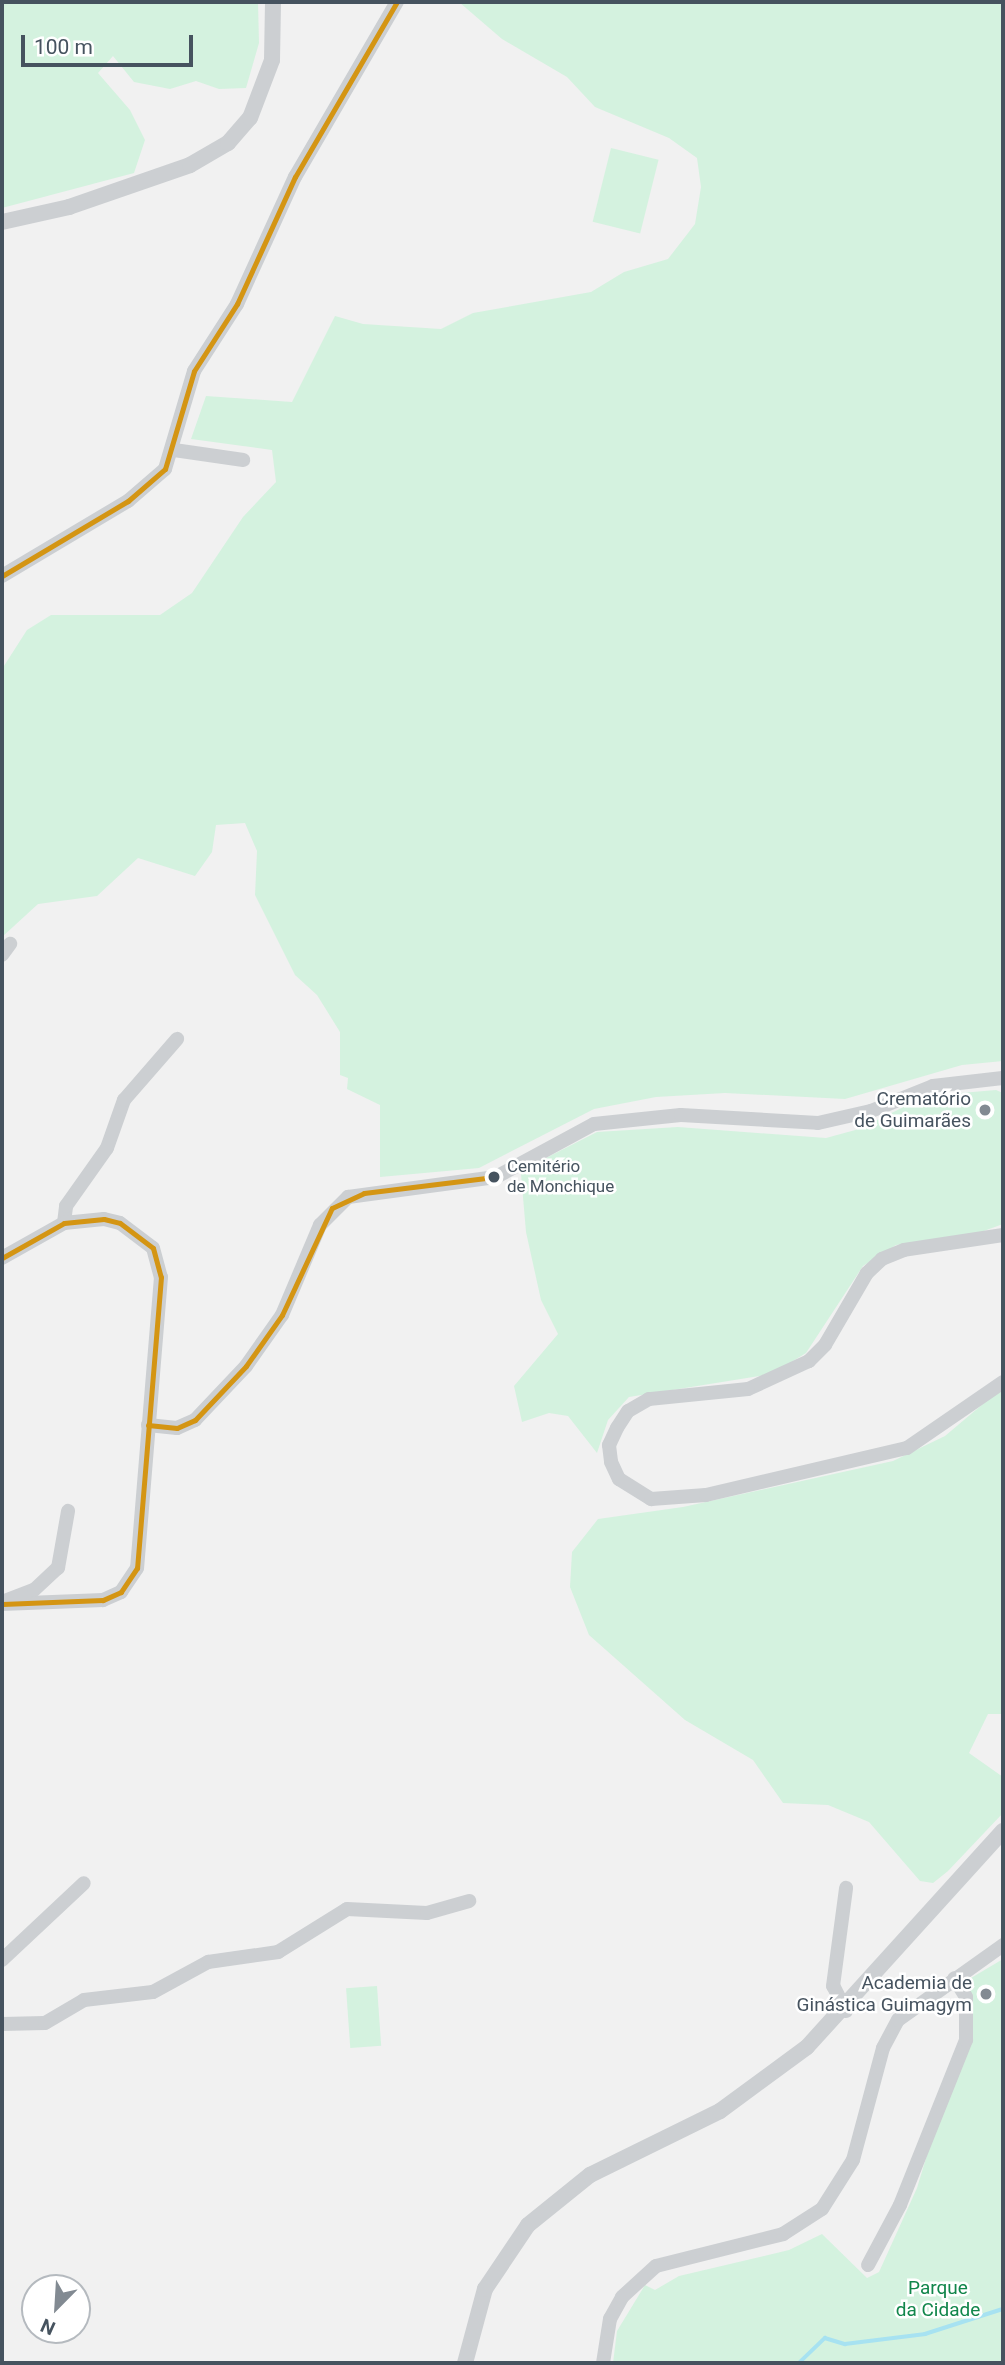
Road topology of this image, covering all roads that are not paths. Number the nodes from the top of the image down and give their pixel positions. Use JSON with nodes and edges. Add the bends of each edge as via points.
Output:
{"nodes":[{"id":1,"x":272,"y":2,"type":"edge"},
{"id":2,"x":397,"y":2,"type":"edge"},
{"id":3,"x":2,"y":222,"type":"edge"},
{"id":4,"x":174,"y":450,"type":"junction"},
{"id":5,"x":243,"y":460,"type":"dead end"},
{"id":6,"x":2,"y":576,"type":"edge"},
{"id":7,"x":177,"y":1039,"type":"dead end"},
{"id":8,"x":1003,"y":1078,"type":"edge"},
{"id":9,"x":64,"y":1223,"type":"junction"},
{"id":10,"x":1003,"y":1235,"type":"edge"},
{"id":11,"x":2,"y":1258,"type":"edge"},
{"id":12,"x":1003,"y":1382,"type":"edge"},
{"id":13,"x":148,"y":1425,"type":"junction"},
{"id":14,"x":68,"y":1511,"type":"dead end"},
{"id":15,"x":2,"y":1603,"type":"edge"},
{"id":16,"x":1003,"y":1831,"type":"edge"},
{"id":17,"x":1003,"y":1845,"type":"edge"},
{"id":18,"x":84,"y":1883,"type":"dead end"},
{"id":19,"x":846,"y":1888,"type":"dead end"},
{"id":20,"x":469,"y":1900,"type":"dead end"},
{"id":21,"x":1003,"y":1945,"type":"edge"},
{"id":22,"x":2,"y":1960,"type":"edge"},
{"id":23,"x":954,"y":1978,"type":"junction"},
{"id":24,"x":844,"y":2009,"type":"junction"},
{"id":25,"x":2,"y":2024,"type":"edge"},
{"id":26,"x":868,"y":2264,"type":"dead end"},
{"id":27,"x":465,"y":2363,"type":"edge"},
{"id":28,"x":603,"y":2363,"type":"edge"}],
"edges":[{"from":1,"to":3,"type":"street","via":[[272,60],[250,118],[228,144],[190,165],[69,207]]},
{"from":2,"to":4,"type":"street","via":[[295,177],[237,304],[194,371]]},
{"from":4,"to":5,"type":"street"},
{"from":4,"to":6,"type":"street","via":[[148,486]]},
{"from":7,"to":9,"type":"street","via":[[124,1100],[107,1148],[66,1206]]},
{"from":8,"to":13,"type":"street","via":[[933,1086],[871,1111],[818,1123],[681,1115],[594,1124],[567,1135],[519,1169],[496,1177],[348,1197],[320,1226],[282,1315],[246,1366],[195,1420],[177,1429]]},
{"from":9,"to":11,"type":"street"},
{"from":9,"to":13,"type":"street","via":[[120,1223],[153,1248],[160,1262]]},
{"from":10,"to":12,"type":"street","via":[[904,1250],[882,1259],[867,1273],[825,1345],[809,1361],[748,1389],[649,1399],[628,1411],[617,1427],[609,1445],[611,1462],[619,1479],[651,1499],[706,1495],[907,1448]]},
{"from":13,"to":15,"type":"street","via":[[141,1556],[130,1582],[103,1600]]},
{"from":14,"to":15,"type":"street","via":[[58,1568],[34,1590]]},
{"from":16,"to":24,"type":"street"},
{"from":17,"to":24,"type":"street"},
{"from":18,"to":22,"type":"street"},
{"from":19,"to":24,"type":"street","via":[[833,1986]]},
{"from":20,"to":25,"type":"street","via":[[427,1913],[347,1909],[278,1952],[208,1962],[153,1992],[84,2000],[46,2022]]},
{"from":21,"to":23,"type":"street"},
{"from":23,"to":26,"type":"street","via":[[966,1997],[966,2040],[900,2205]]},
{"from":23,"to":28,"type":"street","via":[[898,2020],[883,2048],[853,2160],[822,2209],[783,2234],[656,2266],[622,2297],[610,2319]]},
{"from":24,"to":27,"type":"street","via":[[807,2047],[720,2110],[590,2175],[528,2225],[485,2289]]}]}
